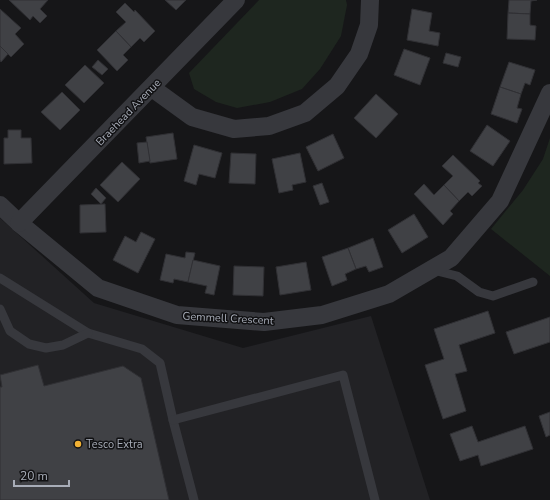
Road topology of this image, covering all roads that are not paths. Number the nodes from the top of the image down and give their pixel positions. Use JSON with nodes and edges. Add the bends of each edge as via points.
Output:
{"nodes":[{"id":1,"x":236,"y":0,"type":"edge"},
{"id":2,"x":370,"y":0,"type":"edge"},
{"id":3,"x":152,"y":88,"type":"junction"},
{"id":4,"x":550,"y":94,"type":"edge"},
{"id":5,"x":0,"y":205,"type":"edge"},
{"id":6,"x":19,"y":223,"type":"junction"},
{"id":7,"x":431,"y":270,"type":"junction"},
{"id":8,"x":0,"y":278,"type":"edge"},
{"id":9,"x":533,"y":282,"type":"dead end"},
{"id":10,"x":0,"y":309,"type":"edge"},
{"id":11,"x":88,"y":333,"type":"junction"},
{"id":12,"x":173,"y":420,"type":"junction"},
{"id":13,"x":194,"y":500,"type":"edge"},
{"id":14,"x":375,"y":500,"type":"edge"}],
"edges":[{"from":1,"to":3,"type":"street","name":"Braehead Avenue"},
{"from":2,"to":3,"type":"street","via":[[369,25],[359,54],[337,86],[304,112],[269,126],[234,129],[192,117]]},
{"from":3,"to":6,"type":"street","name":"Braehead Avenue"},
{"from":4,"to":7,"type":"street","name":"Gemmell Crescent","via":[[500,202],[451,258]]},
{"from":5,"to":6,"type":"street","name":"Gemmell Crescent"},
{"from":6,"to":7,"type":"street","name":"Gemmell Crescent","via":[[98,288],[177,315],[264,322],[322,315],[389,294]]},
{"from":7,"to":9,"type":"lane","via":[[457,276],[479,292],[493,296]]},
{"from":8,"to":11,"type":"lane"},
{"from":10,"to":11,"type":"lane","via":[[10,331],[29,344],[46,348],[63,345]]},
{"from":11,"to":12,"type":"lane","via":[[142,348],[160,363]]},
{"from":12,"to":13,"type":"lane"},
{"from":12,"to":14,"type":"lane","via":[[343,375]]}]}
